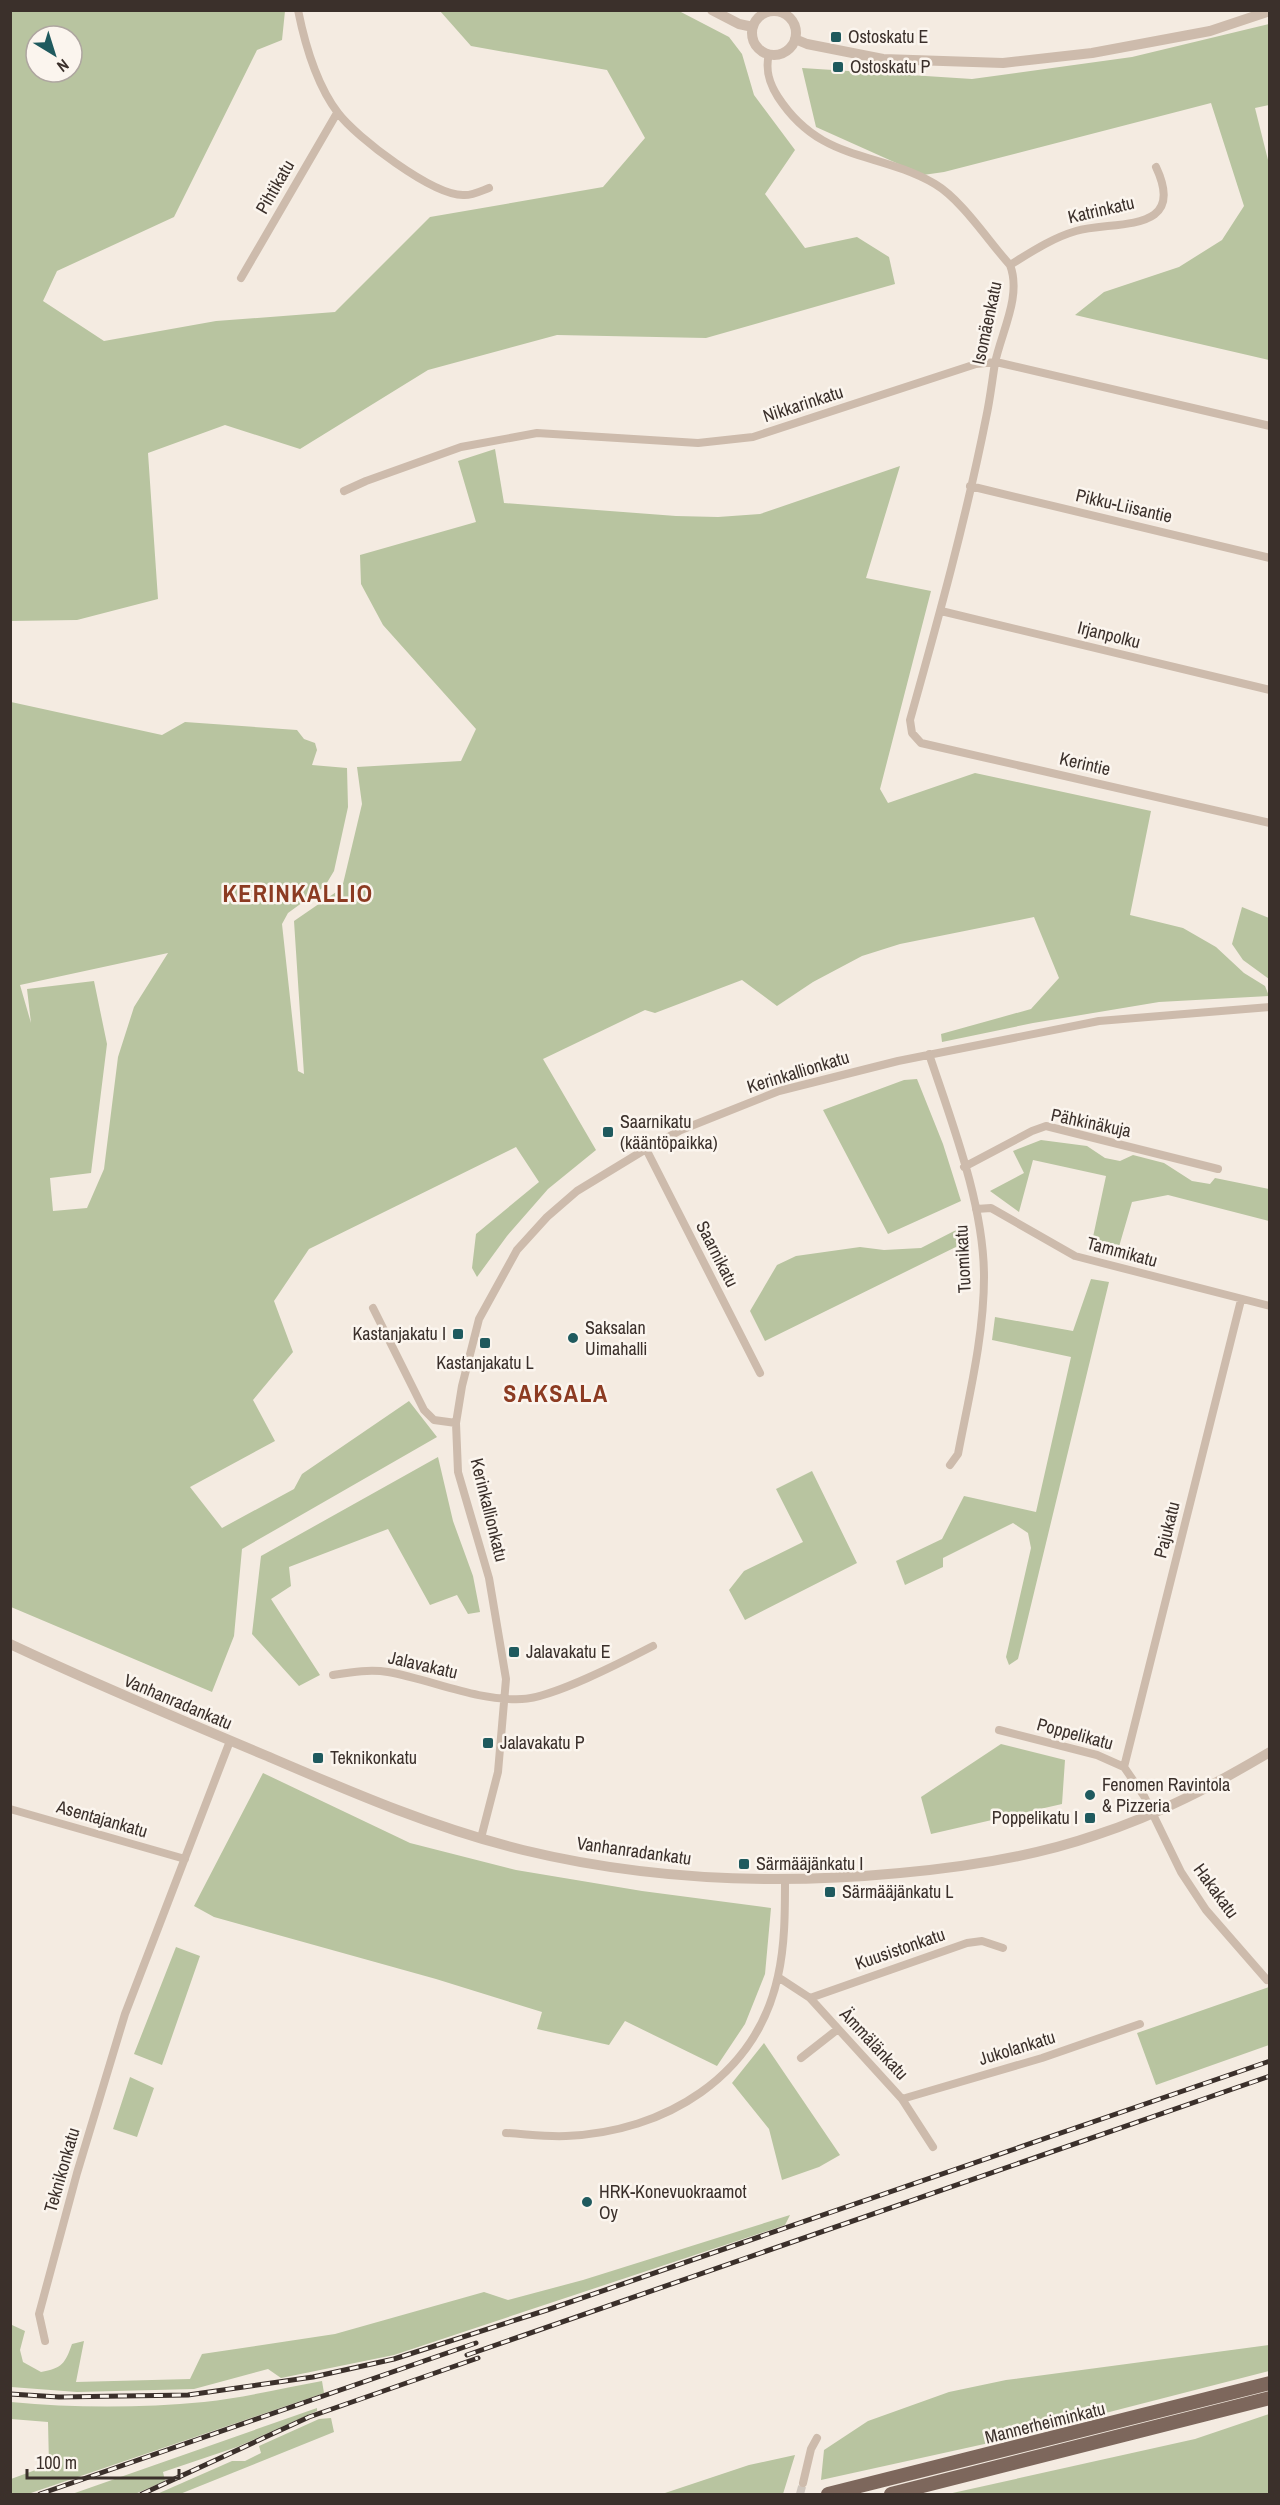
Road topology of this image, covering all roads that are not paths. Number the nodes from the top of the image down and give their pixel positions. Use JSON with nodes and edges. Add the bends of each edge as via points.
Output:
{"nodes":[{"id":1,"x":298,"y":10,"type":"edge"},
{"id":2,"x":712,"y":10,"type":"edge"},
{"id":3,"x":781,"y":11,"type":"edge"},
{"id":4,"x":1269,"y":11,"type":"edge"},
{"id":5,"x":753,"y":27,"type":"junction"},
{"id":6,"x":795,"y":39,"type":"junction"},
{"id":7,"x":769,"y":54,"type":"junction"},
{"id":8,"x":337,"y":112,"type":"junction"},
{"id":9,"x":1156,"y":167,"type":"dead end"},
{"id":10,"x":489,"y":188,"type":"dead end"},
{"id":11,"x":1010,"y":265,"type":"junction"},
{"id":12,"x":241,"y":278,"type":"dead end"},
{"id":13,"x":996,"y":362,"type":"junction"},
{"id":14,"x":1269,"y":426,"type":"edge"},
{"id":15,"x":970,"y":486,"type":"junction"},
{"id":16,"x":344,"y":492,"type":"dead end"},
{"id":17,"x":1269,"y":558,"type":"edge"},
{"id":18,"x":941,"y":611,"type":"junction"},
{"id":19,"x":1269,"y":690,"type":"edge"},
{"id":20,"x":910,"y":720,"type":"joint"},
{"id":21,"x":1269,"y":823,"type":"edge"},
{"id":22,"x":1269,"y":1007,"type":"edge"},
{"id":23,"x":929,"y":1054,"type":"junction"},
{"id":24,"x":646,"y":1149,"type":"junction"},
{"id":25,"x":964,"y":1167,"type":"junction"},
{"id":26,"x":1218,"y":1169,"type":"dead end"},
{"id":27,"x":976,"y":1209,"type":"junction"},
{"id":28,"x":1241,"y":1300,"type":"junction"},
{"id":29,"x":1269,"y":1306,"type":"edge"},
{"id":30,"x":373,"y":1308,"type":"dead end"},
{"id":31,"x":760,"y":1373,"type":"dead end"},
{"id":32,"x":456,"y":1423,"type":"junction"},
{"id":33,"x":950,"y":1465,"type":"dead end"},
{"id":34,"x":10,"y":1644,"type":"edge"},
{"id":35,"x":653,"y":1646,"type":"dead end"},
{"id":36,"x":333,"y":1675,"type":"dead end"},
{"id":37,"x":505,"y":1699,"type":"junction"},
{"id":38,"x":999,"y":1730,"type":"dead end"},
{"id":39,"x":230,"y":1741,"type":"junction"},
{"id":40,"x":1269,"y":1752,"type":"edge"},
{"id":41,"x":1124,"y":1767,"type":"junction"},
{"id":42,"x":10,"y":1809,"type":"edge"},
{"id":43,"x":1152,"y":1814,"type":"junction"},
{"id":44,"x":481,"y":1838,"type":"junction"},
{"id":45,"x":185,"y":1859,"type":"junction"},
{"id":46,"x":785,"y":1880,"type":"junction"},
{"id":47,"x":1003,"y":1948,"type":"dead end"},
{"id":48,"x":778,"y":1977,"type":"junction"},
{"id":49,"x":1267,"y":1980,"type":"dead end"},
{"id":50,"x":810,"y":1998,"type":"junction"},
{"id":51,"x":1140,"y":2024,"type":"dead end"},
{"id":52,"x":838,"y":2029,"type":"junction"},
{"id":53,"x":801,"y":2058,"type":"dead end"},
{"id":54,"x":902,"y":2099,"type":"junction"},
{"id":55,"x":507,"y":2133,"type":"dead end"},
{"id":56,"x":933,"y":2147,"type":"dead end"},
{"id":57,"x":45,"y":2341,"type":"dead end"},
{"id":58,"x":1269,"y":2383,"type":"edge"},
{"id":59,"x":1269,"y":2398,"type":"edge"},
{"id":60,"x":817,"y":2438,"type":"dead end"},
{"id":61,"x":803,"y":2482,"type":"tunnel mouth"},
{"id":62,"x":828,"y":2494,"type":"edge"},
{"id":63,"x":891,"y":2494,"type":"edge"}],
"edges":[{"from":1,"to":8,"type":"street","via":[[309,54]]},
{"from":2,"to":5,"type":"street"},
{"from":3,"to":5,"type":"street","via":[[764,14]]},
{"from":3,"to":6,"type":"street","via":[[793,22]]},
{"from":4,"to":6,"type":"street","via":[[1210,31],[1092,53],[1004,63],[883,59]]},
{"from":5,"to":7,"type":"street","via":[[756,45]]},
{"from":6,"to":7,"type":"street","via":[[790,48]]},
{"from":7,"to":11,"type":"street","name":"Isomäenkatu","via":[[767,72],[773,89],[806,132],[850,154],[936,185]]},
{"from":8,"to":10,"type":"street","via":[[364,141],[401,168],[444,191],[463,195]]},
{"from":8,"to":12,"type":"street","name":"Pihtikatu"},
{"from":9,"to":11,"type":"street","name":"Katrinkatu","via":[[1165,197],[1163,206],[1154,214],[1118,227],[1077,231]]},
{"from":11,"to":13,"type":"street","name":"Isomäenkatu","via":[[1014,274],[1012,302]]},
{"from":13,"to":14,"type":"street","name":"Nikkarinkatu"},
{"from":13,"to":15,"type":"street","name":"Isomäenkatu"},
{"from":13,"to":16,"type":"street","name":"Nikkarinkatu","via":[[976,364],[753,438],[698,443],[537,433],[461,447]]},
{"from":15,"to":17,"type":"street","name":"Pikku-Liisantie"},
{"from":15,"to":18,"type":"street","name":"Isomäenkatu"},
{"from":18,"to":19,"type":"street","name":"Irjanpolku"},
{"from":18,"to":20,"type":"street","name":"Isomäenkatu"},
{"from":20,"to":21,"type":"street","name":"Kerintie","via":[[912,734],[921,743]]},
{"from":22,"to":23,"type":"street","name":"Kerinkallionkatu","via":[[1099,1022]]},
{"from":23,"to":24,"type":"street","name":"Kerinkallionkatu","via":[[779,1091],[681,1130]]},
{"from":23,"to":25,"type":"street","name":"Tuomikatu"},
{"from":24,"to":31,"type":"street","name":"Saarnikatu"},
{"from":24,"to":32,"type":"street","name":"Kerinkallionkatu","via":[[577,1191],[517,1250],[480,1319]]},
{"from":25,"to":26,"type":"street","name":"Pähkinäkuja","via":[[1046,1126]]},
{"from":25,"to":27,"type":"street","name":"Tuomikatu"},
{"from":27,"to":28,"type":"street","name":"Tammikatu","via":[[991,1209],[1075,1256]]},
{"from":27,"to":33,"type":"street","name":"Tuomikatu","via":[[984,1277],[979,1344],[958,1454]]},
{"from":28,"to":29,"type":"street","name":"Tammikatu"},
{"from":28,"to":41,"type":"street","name":"Pajukatu"},
{"from":30,"to":32,"type":"street","via":[[424,1410],[434,1420]]},
{"from":32,"to":37,"type":"street","name":"Kerinkallionkatu","via":[[458,1473],[489,1578],[506,1679]]},
{"from":34,"to":39,"type":"street","name":"Vanhanradankatu"},
{"from":35,"to":37,"type":"street","name":"Jalavakatu","via":[[535,1698]]},
{"from":36,"to":37,"type":"street","name":"Jalavakatu","via":[[389,1672]]},
{"from":37,"to":44,"type":"street","name":"Kerinkallionkatu","via":[[498,1772]]},
{"from":38,"to":41,"type":"street","name":"Poppelikatu","via":[[1097,1755]]},
{"from":39,"to":44,"type":"street","name":"Vanhanradankatu","via":[[388,1808]]},
{"from":39,"to":45,"type":"street","name":"Teknikonkatu"},
{"from":40,"to":43,"type":"street","name":"Vanhanradankatu","via":[[1193,1796]]},
{"from":41,"to":43,"type":"street","name":"Poppelikatu","via":[[1136,1781]]},
{"from":42,"to":45,"type":"street","name":"Asentajankatu"},
{"from":43,"to":46,"type":"street","name":"Vanhanradankatu","via":[[1096,1835],[965,1867]]},
{"from":43,"to":49,"type":"street","name":"Hakakatu","via":[[1200,1900]]},
{"from":44,"to":46,"type":"street","name":"Vanhanradankatu","via":[[555,1857],[634,1870]]},
{"from":45,"to":57,"type":"street","name":"Teknikonkatu","via":[[126,2014],[77,2173],[39,2314]]},
{"from":46,"to":48,"type":"street"},
{"from":47,"to":50,"type":"street","name":"Kuusistonkatu","via":[[982,1941],[967,1943]]},
{"from":48,"to":50,"type":"street","name":"Ämmälänkatu"},
{"from":48,"to":55,"type":"street","via":[[750,2046],[697,2097],[655,2118],[614,2130],[565,2136]]},
{"from":50,"to":52,"type":"street","name":"Ämmälänkatu"},
{"from":51,"to":54,"type":"street","name":"Jukolankatu"},
{"from":52,"to":53,"type":"street"},
{"from":52,"to":54,"type":"street","name":"Ämmälänkatu"},
{"from":54,"to":56,"type":"street","name":"Ämmälänkatu"},
{"from":58,"to":62,"type":"main road","name":"Mannerheiminkatu"},
{"from":59,"to":63,"type":"main road","name":"Mannerheiminkatu"},
{"from":60,"to":61,"type":"street"}]}
